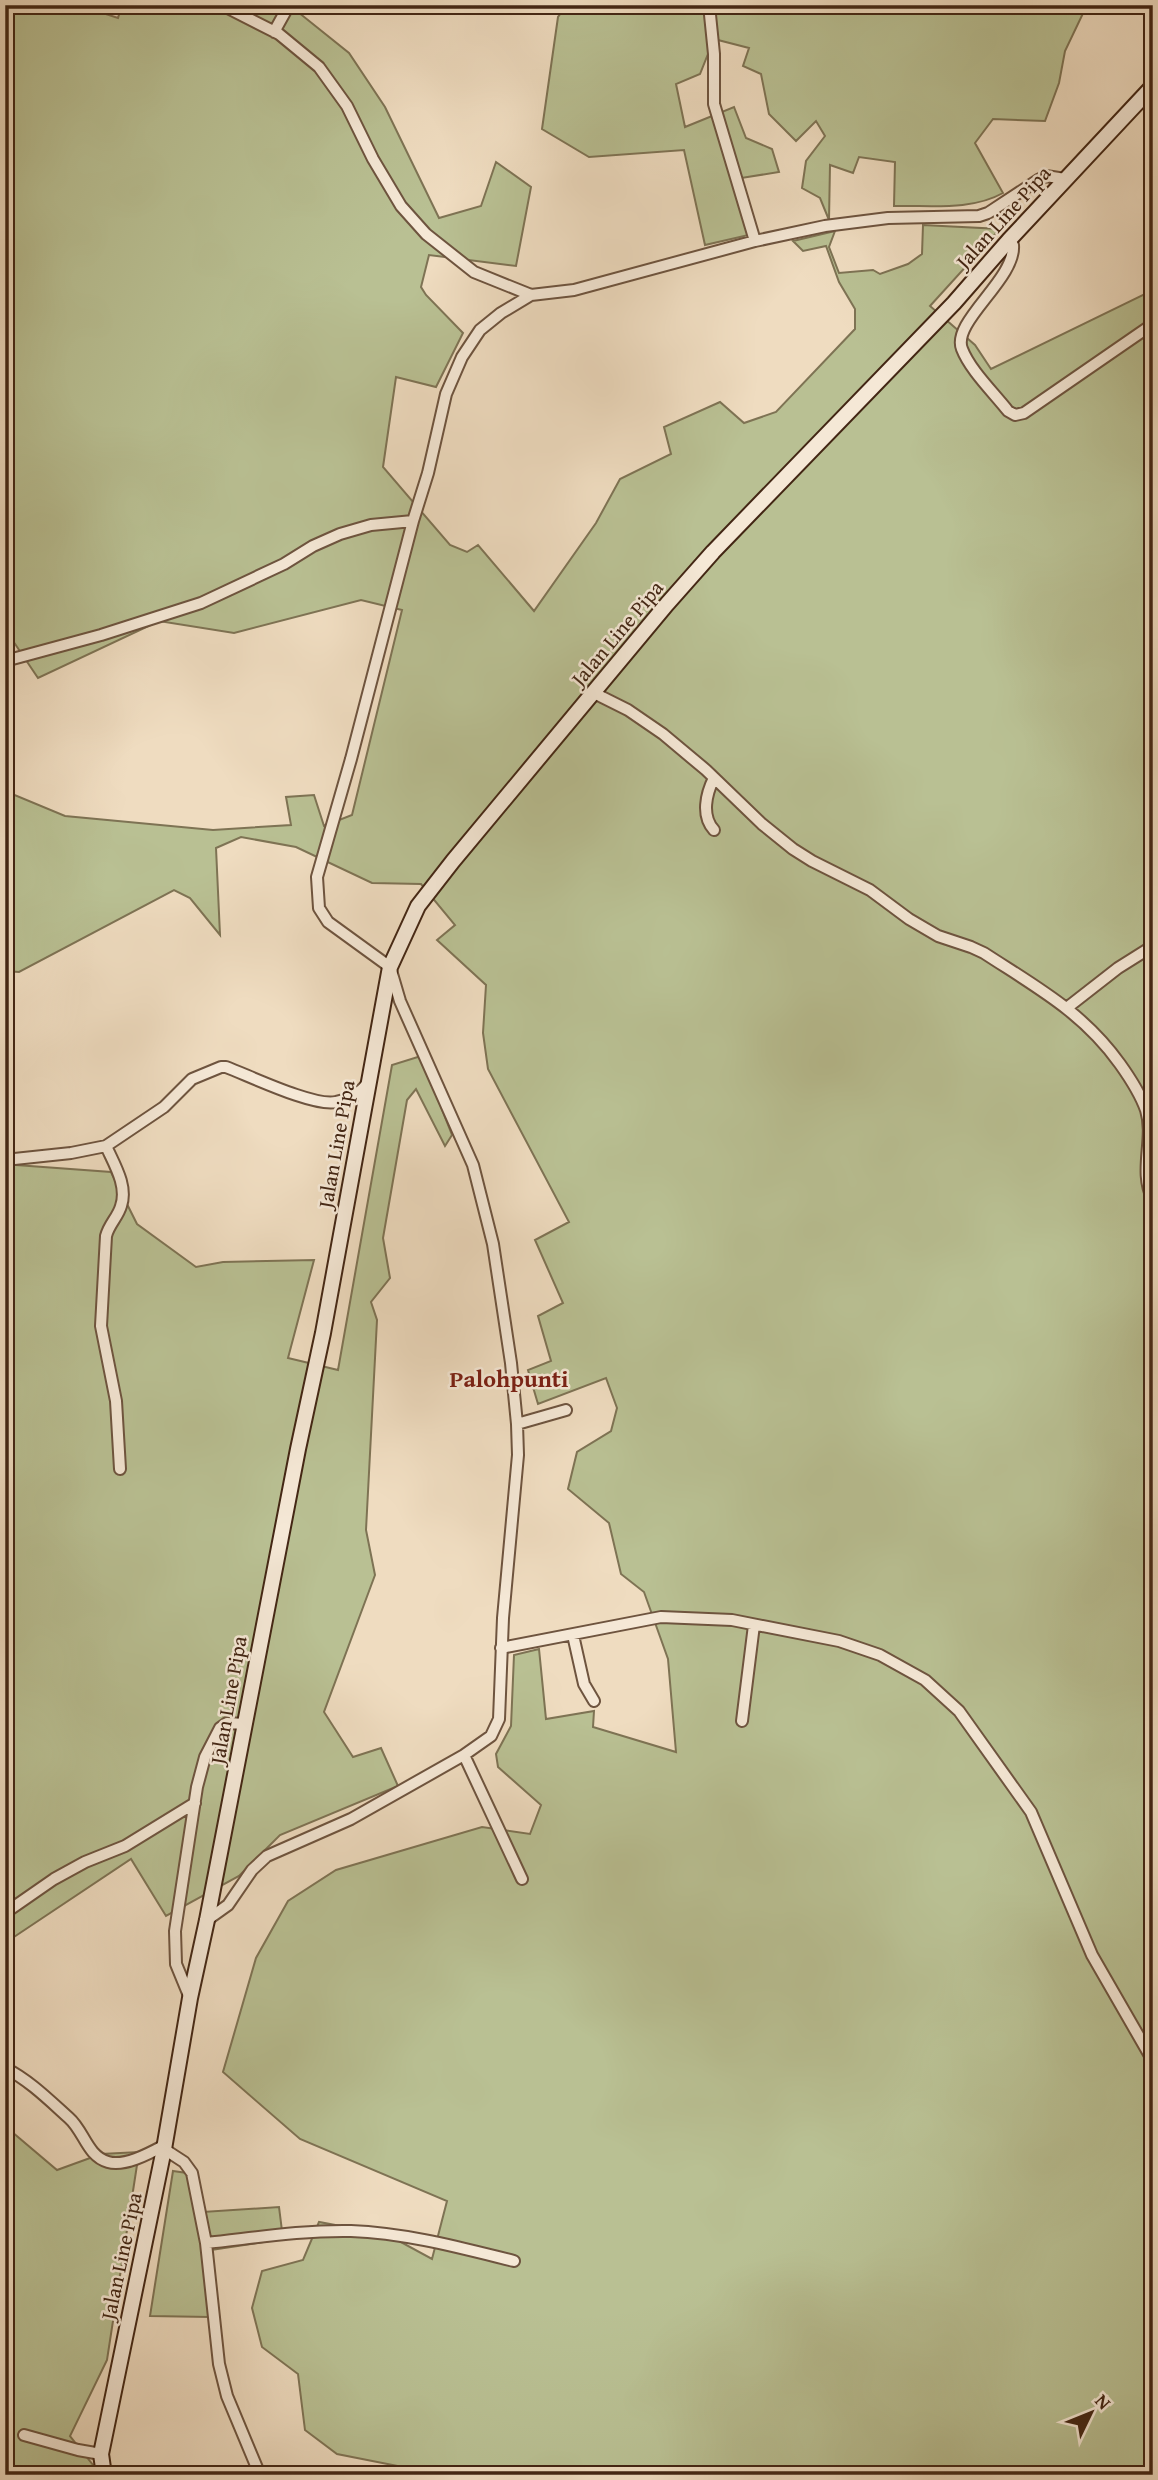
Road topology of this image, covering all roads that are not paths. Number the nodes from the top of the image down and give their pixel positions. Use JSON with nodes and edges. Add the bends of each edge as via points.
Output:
{"nodes":[{"id":1,"x":222,"y":5,"type":"edge"},
{"id":2,"x":289,"y":5,"type":"edge"},
{"id":3,"x":709,"y":5,"type":"edge"},
{"id":4,"x":274,"y":32,"type":"junction"},
{"id":5,"x":1153,"y":86,"type":"edge"},
{"id":6,"x":1065,"y":179,"type":"junction"},
{"id":7,"x":1009,"y":240,"type":"junction"},
{"id":8,"x":755,"y":241,"type":"junction"},
{"id":9,"x":531,"y":295,"type":"junction"},
{"id":10,"x":1153,"y":324,"type":"edge"},
{"id":11,"x":412,"y":521,"type":"junction"},
{"id":12,"x":5,"y":661,"type":"edge"},
{"id":13,"x":594,"y":693,"type":"junction"},
{"id":14,"x":714,"y":778,"type":"junction"},
{"id":15,"x":714,"y":830,"type":"dead end"},
{"id":16,"x":1153,"y":946,"type":"edge"},
{"id":17,"x":390,"y":967,"type":"junction"},
{"id":18,"x":1068,"y":1007,"type":"junction"},
{"id":19,"x":369,"y":1082,"type":"junction"},
{"id":20,"x":106,"y":1146,"type":"junction"},
{"id":21,"x":5,"y":1160,"type":"edge"},
{"id":22,"x":1153,"y":1200,"type":"edge"},
{"id":23,"x":566,"y":1410,"type":"dead end"},
{"id":24,"x":517,"y":1424,"type":"junction"},
{"id":25,"x":120,"y":1469,"type":"dead end"},
{"id":26,"x":754,"y":1625,"type":"junction"},
{"id":27,"x":573,"y":1635,"type":"junction"},
{"id":28,"x":501,"y":1648,"type":"junction"},
{"id":29,"x":594,"y":1701,"type":"dead end"},
{"id":30,"x":742,"y":1721,"type":"dead end"},
{"id":31,"x":245,"y":1724,"type":"junction"},
{"id":32,"x":464,"y":1755,"type":"junction"},
{"id":33,"x":195,"y":1803,"type":"junction"},
{"id":34,"x":522,"y":1879,"type":"dead end"},
{"id":35,"x":5,"y":1913,"type":"edge"},
{"id":36,"x":207,"y":1920,"type":"junction"},
{"id":37,"x":190,"y":1998,"type":"junction"},
{"id":38,"x":1153,"y":2061,"type":"edge"},
{"id":39,"x":5,"y":2068,"type":"edge"},
{"id":40,"x":165,"y":2147,"type":"junction"},
{"id":41,"x":206,"y":2243,"type":"junction"},
{"id":42,"x":514,"y":2262,"type":"dead end"},
{"id":43,"x":24,"y":2435,"type":"dead end"},
{"id":44,"x":101,"y":2454,"type":"junction"},
{"id":45,"x":104,"y":2475,"type":"edge"},
{"id":46,"x":260,"y":2475,"type":"edge"}],
"edges":[{"from":1,"to":4,"type":"street"},
{"from":2,"to":4,"type":"street"},
{"from":3,"to":8,"type":"street","via":[[714,104]]},
{"from":4,"to":9,"type":"street","via":[[329,79],[413,221],[474,272]]},
{"from":5,"to":6,"type":"main road","name":"Jalan Line Pipa"},
{"from":6,"to":7,"type":"main road","name":"Jalan Line Pipa"},
{"from":6,"to":8,"type":"street","via":[[1046,176],[979,216],[864,220]]},
{"from":7,"to":10,"type":"street","via":[[1012,260],[960,340],[974,368],[1008,411],[1024,413]]},
{"from":7,"to":13,"type":"main road","name":"Jalan Line Pipa","via":[[713,552]]},
{"from":8,"to":9,"type":"street","via":[[574,290]]},
{"from":9,"to":11,"type":"street","via":[[490,321],[462,356],[446,394]]},
{"from":11,"to":12,"type":"street","via":[[340,534],[201,603]]},
{"from":11,"to":17,"type":"street","via":[[317,877],[319,908],[328,922]]},
{"from":13,"to":14,"type":"street","via":[[663,734]]},
{"from":13,"to":17,"type":"main road","name":"Jalan Line Pipa","via":[[427,893]]},
{"from":14,"to":15,"type":"street","via":[[706,813]]},
{"from":14,"to":18,"type":"street","via":[[762,824],[812,861],[870,890],[938,936],[984,953]]},
{"from":16,"to":18,"type":"street"},
{"from":17,"to":19,"type":"main road","name":"Jalan Line Pipa"},
{"from":17,"to":24,"type":"street","via":[[400,1001],[479,1184],[493,1244]]},
{"from":18,"to":22,"type":"street","via":[[1135,1085],[1146,1110],[1146,1179]]},
{"from":19,"to":20,"type":"street","via":[[360,1093],[329,1103],[221,1067],[192,1079],[164,1107]]},
{"from":19,"to":31,"type":"main road","name":"Jalan Line Pipa"},
{"from":20,"to":21,"type":"street"},
{"from":20,"to":25,"type":"street","via":[[123,1188],[121,1208],[106,1236],[101,1326],[116,1401]]},
{"from":23,"to":24,"type":"street"},
{"from":24,"to":28,"type":"street"},
{"from":26,"to":27,"type":"street","via":[[661,1617]]},
{"from":26,"to":30,"type":"street"},
{"from":26,"to":38,"type":"street","via":[[839,1640],[880,1655],[925,1680],[959,1711],[1031,1812],[1092,1955]]},
{"from":27,"to":28,"type":"street"},
{"from":27,"to":29,"type":"street","via":[[584,1684]]},
{"from":28,"to":32,"type":"street","via":[[499,1719],[491,1736]]},
{"from":31,"to":33,"type":"street","via":[[227,1723],[216,1733]]},
{"from":31,"to":36,"type":"main road","name":"Jalan Line Pipa"},
{"from":32,"to":34,"type":"street"},
{"from":32,"to":36,"type":"street","via":[[351,1819],[267,1856],[251,1870],[228,1905]]},
{"from":33,"to":35,"type":"street","via":[[125,1846],[85,1861]]},
{"from":33,"to":37,"type":"street","via":[[175,1942],[176,1964]]},
{"from":36,"to":37,"type":"main road","name":"Jalan Line Pipa"},
{"from":37,"to":40,"type":"main road","name":"Jalan Line Pipa"},
{"from":39,"to":40,"type":"street","via":[[70,2118],[95,2155],[108,2162],[127,2161]]},
{"from":40,"to":41,"type":"street","via":[[192,2173]]},
{"from":40,"to":44,"type":"main road","name":"Jalan Line Pipa"},
{"from":41,"to":42,"type":"street","via":[[353,2231],[439,2243]]},
{"from":41,"to":46,"type":"street","via":[[221,2371]]},
{"from":43,"to":44,"type":"street"},
{"from":44,"to":45,"type":"main road","name":"Jalan Line Pipa"}]}
